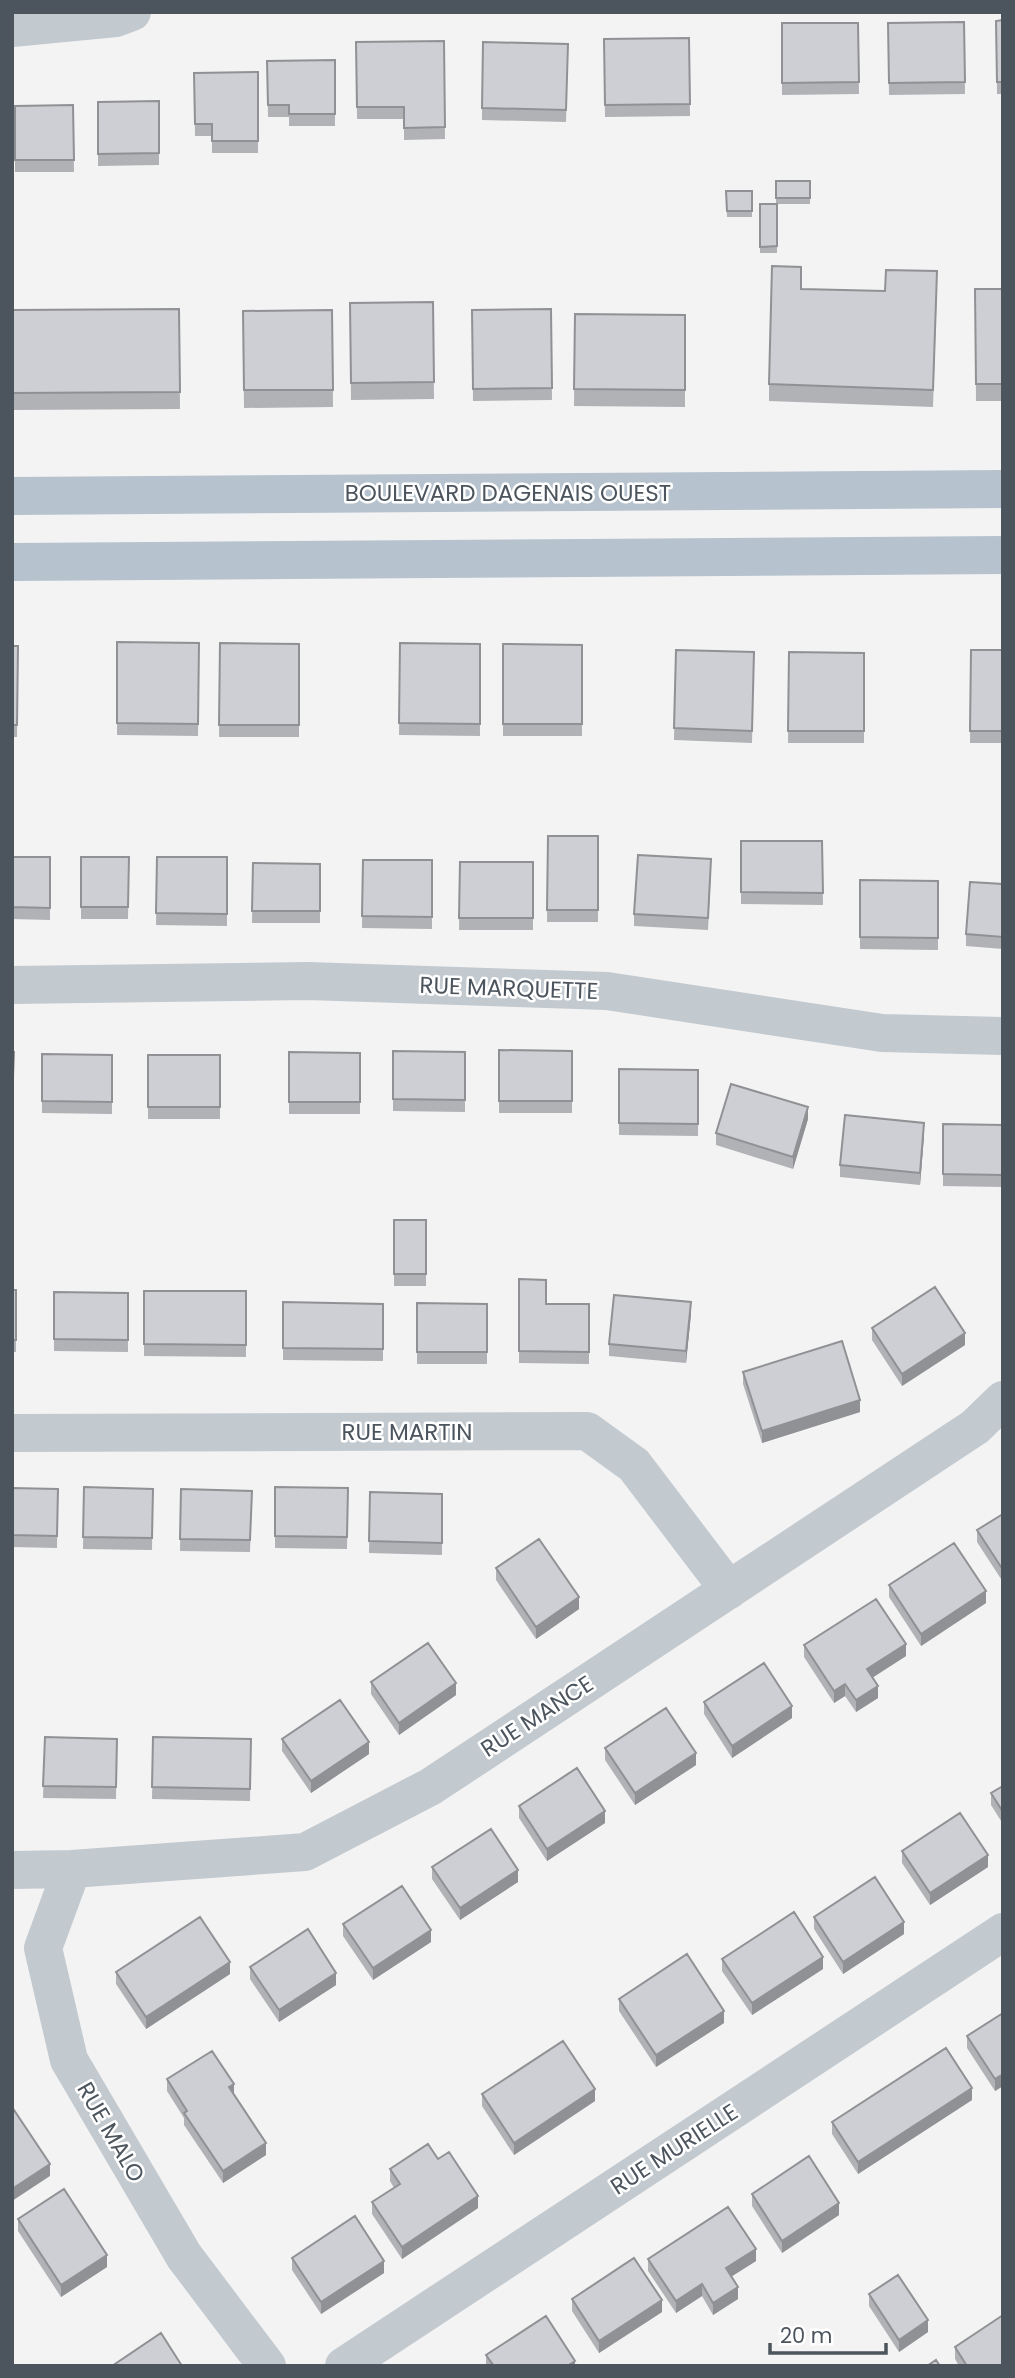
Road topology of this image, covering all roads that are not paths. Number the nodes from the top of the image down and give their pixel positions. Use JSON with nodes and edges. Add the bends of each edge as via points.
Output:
{"nodes":[{"id":1,"x":132,"y":12,"type":"edge"},
{"id":2,"x":12,"y":28,"type":"edge"},
{"id":3,"x":1003,"y":489,"type":"edge"},
{"id":4,"x":12,"y":496,"type":"edge"},
{"id":5,"x":1003,"y":555,"type":"edge"},
{"id":6,"x":12,"y":562,"type":"edge"},
{"id":7,"x":12,"y":985,"type":"edge"},
{"id":8,"x":1003,"y":1036,"type":"edge"},
{"id":9,"x":1003,"y":1400,"type":"edge"},
{"id":10,"x":12,"y":1433,"type":"edge"},
{"id":11,"x":729,"y":1590,"type":"junction"},
{"id":12,"x":72,"y":1869,"type":"junction"},
{"id":13,"x":12,"y":1870,"type":"edge"},
{"id":14,"x":1003,"y":1932,"type":"edge"},
{"id":15,"x":267,"y":2366,"type":"edge"},
{"id":16,"x":344,"y":2366,"type":"edge"}],
"edges":[{"from":1,"to":2,"type":"street","via":[[116,18]]},
{"from":3,"to":4,"type":"main road","name":"BOULEVARD DAGENAIS OUEST"},
{"from":5,"to":6,"type":"main road"},
{"from":7,"to":8,"type":"street","name":"RUE MARQUETTE","via":[[308,981],[607,991],[882,1033]]},
{"from":9,"to":11,"type":"street","name":"RUE MANCE","via":[[975,1427]]},
{"from":10,"to":11,"type":"street","name":"RUE MARTIN","via":[[587,1431],[634,1465]]},
{"from":11,"to":12,"type":"street","name":"RUE MANCE","via":[[430,1787],[304,1852]]},
{"from":12,"to":13,"type":"street","name":"RUE MANCE"},
{"from":12,"to":15,"type":"street","name":"RUE MALO","via":[[43,1948],[69,2060],[184,2256]]},
{"from":14,"to":16,"type":"street","name":"RUE MURIELLE"}]}
